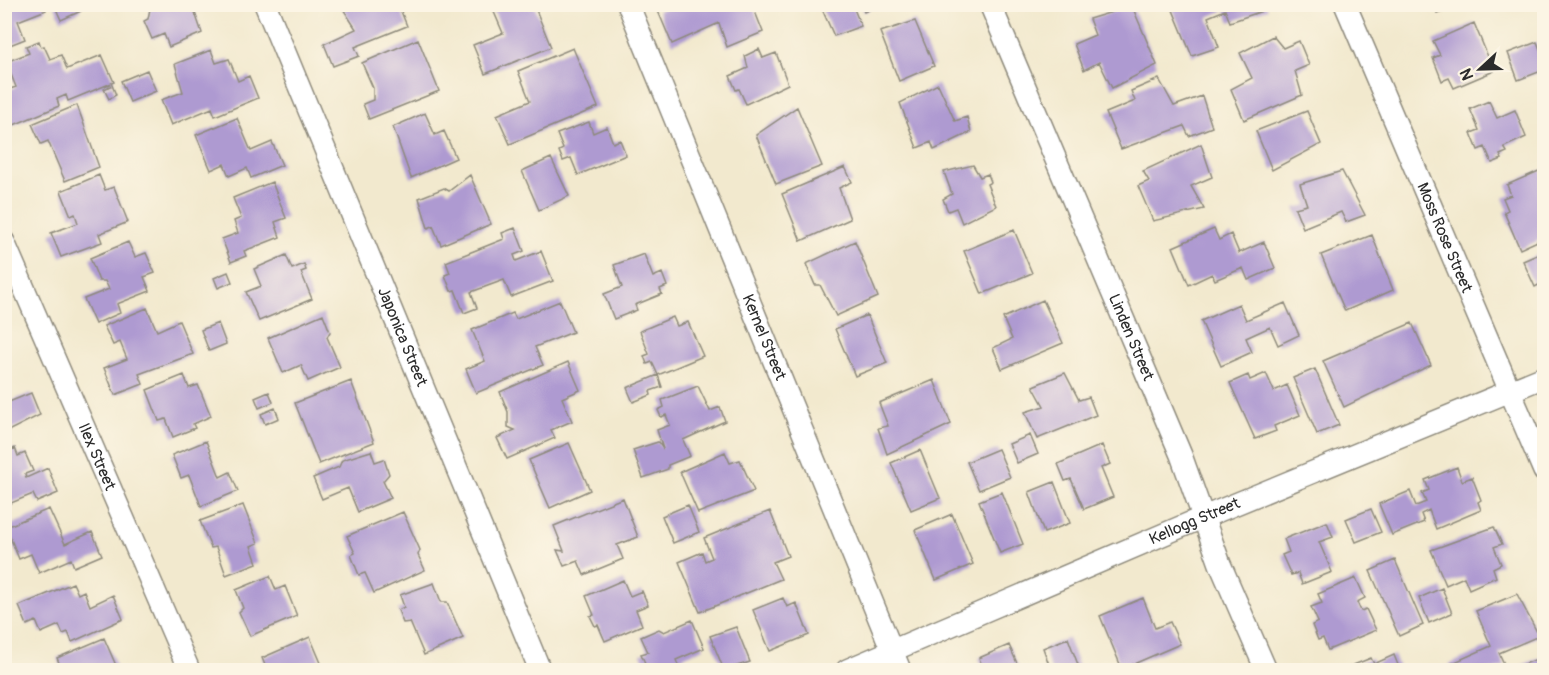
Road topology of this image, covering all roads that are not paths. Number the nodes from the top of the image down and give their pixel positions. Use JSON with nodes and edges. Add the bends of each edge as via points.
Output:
{"nodes":[{"id":1,"x":265,"y":4,"type":"edge"},
{"id":2,"x":628,"y":4,"type":"edge"},
{"id":3,"x":990,"y":4,"type":"edge"},
{"id":4,"x":1345,"y":4,"type":"edge"},
{"id":5,"x":4,"y":242,"type":"edge"},
{"id":6,"x":1545,"y":376,"type":"edge"},
{"id":7,"x":1511,"y":391,"type":"junction"},
{"id":8,"x":1545,"y":471,"type":"edge"},
{"id":9,"x":1204,"y":517,"type":"junction"},
{"id":10,"x":896,"y":661,"type":"edge"},
{"id":11,"x":189,"y":670,"type":"edge"},
{"id":12,"x":540,"y":670,"type":"edge"},
{"id":13,"x":847,"y":670,"type":"edge"},
{"id":14,"x":1266,"y":670,"type":"edge"}],
"edges":[{"from":1,"to":12,"type":"street","name":"Japonica Street"},
{"from":2,"to":10,"type":"street","name":"Kernel Street"},
{"from":3,"to":9,"type":"street","name":"Linden Street"},
{"from":4,"to":7,"type":"street","name":"Moss Rose Street"},
{"from":5,"to":11,"type":"street","name":"Ilex Street"},
{"from":6,"to":7,"type":"street","name":"Kellogg Street"},
{"from":7,"to":8,"type":"street","name":"Moss Rose Street"},
{"from":7,"to":9,"type":"street","name":"Kellogg Street"},
{"from":9,"to":10,"type":"street","name":"Kellogg Street"},
{"from":9,"to":14,"type":"street","name":"Linden Street"},
{"from":10,"to":13,"type":"street","name":"Kellogg Street"}]}
